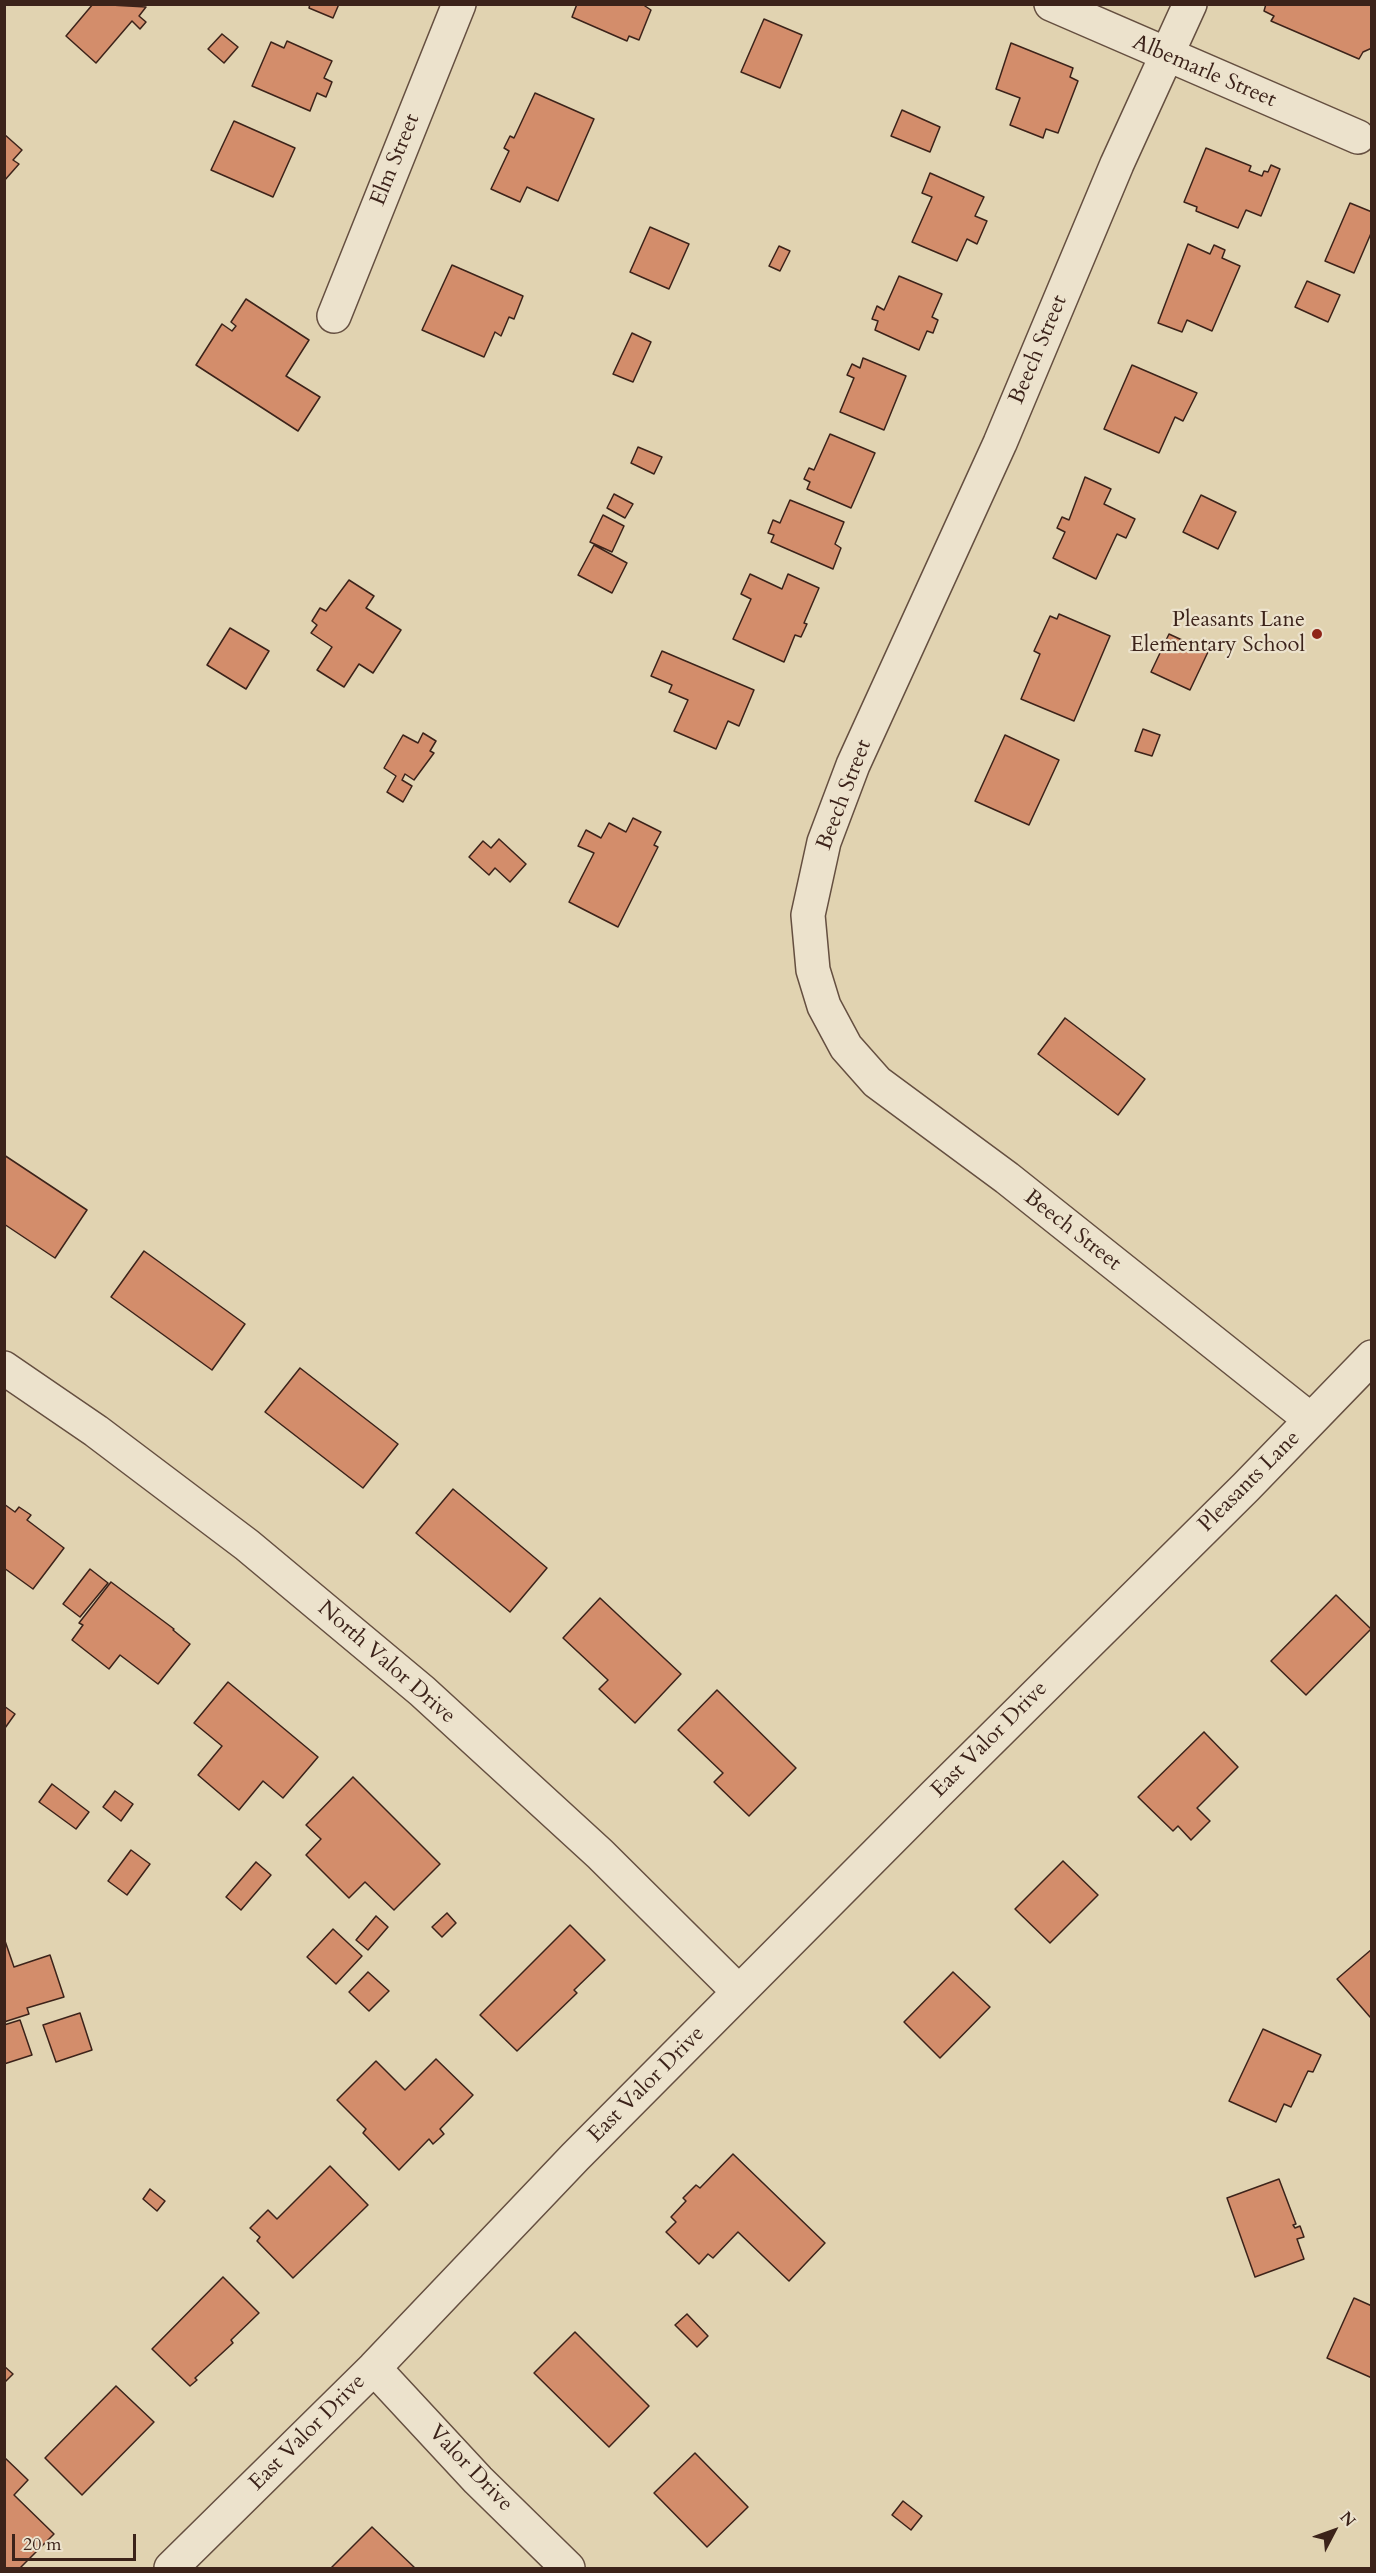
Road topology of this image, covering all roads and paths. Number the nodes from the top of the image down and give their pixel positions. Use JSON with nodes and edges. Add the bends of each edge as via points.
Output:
{"nodes":[{"id":1,"x":459,"y":4,"type":"edge"},
{"id":2,"x":1051,"y":4,"type":"edge"},
{"id":3,"x":1190,"y":4,"type":"edge"},
{"id":4,"x":1166,"y":56,"type":"junction"},
{"id":5,"x":1358,"y":137,"type":"dead end"},
{"id":6,"x":334,"y":316,"type":"dead end"},
{"id":7,"x":1371,"y":1357,"type":"edge"},
{"id":8,"x":4,"y":1368,"type":"edge"},
{"id":9,"x":1311,"y":1420,"type":"junction"},
{"id":10,"x":1127,"y":1605,"type":"joint"},
{"id":11,"x":739,"y":1992,"type":"junction"},
{"id":12,"x":374,"y":2368,"type":"junction"},
{"id":13,"x":171,"y":2568,"type":"edge"},
{"id":14,"x":568,"y":2568,"type":"edge"}],
"edges":[{"from":1,"to":6,"type":"street","name":"Elm Street"},
{"from":2,"to":4,"type":"street","name":"Albemarle Street"},
{"from":3,"to":4,"type":"street","name":"Beech Street"},
{"from":4,"to":5,"type":"street","name":"Albemarle Street"},
{"from":4,"to":9,"type":"street","name":"Beech Street","via":[[1000,443],[853,765],[824,842],[808,915],[813,970],[824,1006],[846,1047],[877,1082],[1016,1186]]},
{"from":7,"to":9,"type":"street","name":"Pleasants Lane"},
{"from":8,"to":11,"type":"street","name":"North Valor Drive","via":[[96,1431],[247,1545],[422,1691],[600,1854]]},
{"from":9,"to":10,"type":"street","name":"Pleasants Lane"},
{"from":10,"to":11,"type":"street","name":"East Valor Drive"},
{"from":11,"to":12,"type":"street","name":"East Valor Drive"},
{"from":12,"to":13,"type":"street","name":"East Valor Drive"},
{"from":12,"to":14,"type":"street","name":"Valor Drive","via":[[478,2480]]}]}
